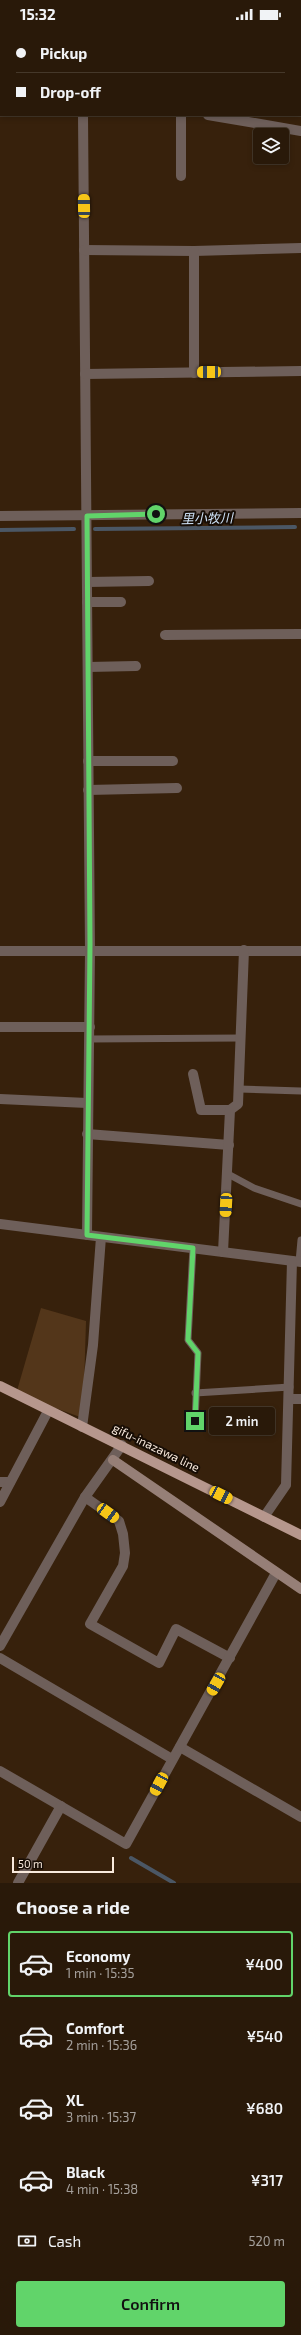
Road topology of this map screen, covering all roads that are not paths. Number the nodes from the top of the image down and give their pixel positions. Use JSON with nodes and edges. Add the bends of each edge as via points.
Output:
{"nodes":[{"id":1,"x":83,"y":116,"type":"edge"},
{"id":2,"x":181,"y":116,"type":"edge"},
{"id":3,"x":214,"y":116,"type":"edge"},
{"id":4,"x":301,"y":131,"type":"edge"},
{"id":5,"x":181,"y":176,"type":"dead end"},
{"id":6,"x":301,"y":248,"type":"edge"},
{"id":7,"x":84,"y":250,"type":"junction"},
{"id":8,"x":194,"y":251,"type":"junction"},
{"id":9,"x":301,"y":371,"type":"edge"},
{"id":10,"x":194,"y":373,"type":"junction"},
{"id":11,"x":85,"y":374,"type":"junction"},
{"id":12,"x":301,"y":513,"type":"edge"},
{"id":13,"x":0,"y":516,"type":"edge"},
{"id":14,"x":87,"y":516,"type":"junction"},
{"id":15,"x":149,"y":580,"type":"dead end"},
{"id":16,"x":88,"y":582,"type":"junction"},
{"id":17,"x":88,"y":602,"type":"junction"},
{"id":18,"x":121,"y":602,"type":"dead end"},
{"id":19,"x":301,"y":634,"type":"edge"},
{"id":20,"x":165,"y":635,"type":"dead end"},
{"id":21,"x":136,"y":666,"type":"dead end"},
{"id":22,"x":88,"y":667,"type":"junction"},
{"id":23,"x":88,"y":761,"type":"junction"},
{"id":24,"x":173,"y":761,"type":"dead end"},
{"id":25,"x":177,"y":788,"type":"dead end"},
{"id":26,"x":88,"y":790,"type":"junction"},
{"id":27,"x":244,"y":950,"type":"junction"},
{"id":28,"x":301,"y":950,"type":"edge"},
{"id":29,"x":0,"y":951,"type":"edge"},
{"id":30,"x":90,"y":951,"type":"junction"},
{"id":31,"x":90,"y":1027,"type":"junction"},
{"id":32,"x":0,"y":1028,"type":"edge"},
{"id":33,"x":241,"y":1038,"type":"junction"},
{"id":34,"x":89,"y":1039,"type":"junction"},
{"id":35,"x":193,"y":1074,"type":"dead end"},
{"id":36,"x":239,"y":1089,"type":"junction"},
{"id":37,"x":301,"y":1091,"type":"edge"},
{"id":38,"x":0,"y":1099,"type":"edge"},
{"id":39,"x":87,"y":1103,"type":"junction"},
{"id":40,"x":230,"y":1110,"type":"junction"},
{"id":41,"x":87,"y":1134,"type":"junction"},
{"id":42,"x":229,"y":1145,"type":"junction"},
{"id":43,"x":228,"y":1174,"type":"junction"},
{"id":44,"x":301,"y":1204,"type":"edge"},
{"id":45,"x":0,"y":1224,"type":"edge"},
{"id":46,"x":87,"y":1235,"type":"junction"},
{"id":47,"x":101,"y":1237,"type":"junction"},
{"id":48,"x":301,"y":1240,"type":"edge"},
{"id":49,"x":193,"y":1248,"type":"junction"},
{"id":50,"x":223,"y":1252,"type":"junction"},
{"id":51,"x":297,"y":1262,"type":"edge"},
{"id":52,"x":0,"y":1386,"type":"edge"},
{"id":53,"x":290,"y":1387,"type":"junction"},
{"id":54,"x":195,"y":1393,"type":"junction"},
{"id":55,"x":301,"y":1399,"type":"edge"},
{"id":56,"x":289,"y":1400,"type":"junction"},
{"id":57,"x":48,"y":1411,"type":"junction"},
{"id":58,"x":195,"y":1421,"type":"dead end"},
{"id":59,"x":82,"y":1427,"type":"junction"},
{"id":60,"x":122,"y":1445,"type":"junction"},
{"id":61,"x":113,"y":1460,"type":"junction"},
{"id":62,"x":5,"y":1482,"type":"edge"},
{"id":63,"x":85,"y":1497,"type":"junction"},
{"id":64,"x":0,"y":1502,"type":"edge"},
{"id":65,"x":264,"y":1517,"type":"junction"},
{"id":66,"x":301,"y":1535,"type":"edge"},
{"id":67,"x":276,"y":1573,"type":"junction"},
{"id":68,"x":301,"y":1589,"type":"edge"},
{"id":69,"x":0,"y":1646,"type":"edge"},
{"id":70,"x":0,"y":1658,"type":"edge"},
{"id":71,"x":230,"y":1658,"type":"junction"},
{"id":72,"x":180,"y":1747,"type":"junction"},
{"id":73,"x":172,"y":1760,"type":"junction"},
{"id":74,"x":0,"y":1771,"type":"edge"},
{"id":75,"x":61,"y":1806,"type":"junction"},
{"id":76,"x":301,"y":1817,"type":"edge"},
{"id":77,"x":18,"y":1883,"type":"edge"}],
"edges":[{"from":1,"to":7,"type":"street"},
{"from":2,"to":5,"type":"street"},
{"from":3,"to":4,"type":"street"},
{"from":6,"to":8,"type":"street"},
{"from":7,"to":8,"type":"street"},
{"from":7,"to":11,"type":"street"},
{"from":8,"to":10,"type":"street"},
{"from":9,"to":10,"type":"street"},
{"from":10,"to":11,"type":"street"},
{"from":11,"to":14,"type":"street"},
{"from":12,"to":14,"type":"street"},
{"from":13,"to":14,"type":"street"},
{"from":14,"to":16,"type":"street"},
{"from":15,"to":16,"type":"street"},
{"from":16,"to":17,"type":"street"},
{"from":17,"to":18,"type":"street"},
{"from":17,"to":22,"type":"street"},
{"from":19,"to":20,"type":"street"},
{"from":21,"to":22,"type":"street"},
{"from":22,"to":23,"type":"street"},
{"from":23,"to":24,"type":"street"},
{"from":23,"to":26,"type":"street"},
{"from":25,"to":26,"type":"street"},
{"from":26,"to":30,"type":"street"},
{"from":27,"to":28,"type":"street"},
{"from":27,"to":30,"type":"street"},
{"from":27,"to":33,"type":"street"},
{"from":29,"to":30,"type":"street"},
{"from":30,"to":31,"type":"street"},
{"from":31,"to":32,"type":"street"},
{"from":31,"to":34,"type":"street"},
{"from":33,"to":34,"type":"lane"},
{"from":33,"to":36,"type":"street"},
{"from":34,"to":39,"type":"street"},
{"from":35,"to":40,"type":"street","via":[[200,1110]]},
{"from":36,"to":37,"type":"lane"},
{"from":36,"to":40,"type":"street","via":[[238,1104]]},
{"from":38,"to":39,"type":"street"},
{"from":39,"to":41,"type":"street"},
{"from":40,"to":42,"type":"street"},
{"from":41,"to":42,"type":"street"},
{"from":41,"to":46,"type":"street"},
{"from":42,"to":43,"type":"street"},
{"from":43,"to":44,"type":"lane","via":[[254,1188]]},
{"from":43,"to":50,"type":"street"},
{"from":45,"to":46,"type":"street"},
{"from":46,"to":47,"type":"street"},
{"from":47,"to":49,"type":"street"},
{"from":47,"to":59,"type":"street","via":[[93,1345]]},
{"from":48,"to":51,"type":"lane"},
{"from":49,"to":50,"type":"street"},
{"from":49,"to":54,"type":"lane","via":[[188,1340],[198,1353]]},
{"from":50,"to":51,"type":"street"},
{"from":51,"to":53,"type":"street"},
{"from":52,"to":57,"type":"main road","name":"gifu-inazawa line"},
{"from":53,"to":54,"type":"lane"},
{"from":53,"to":56,"type":"street"},
{"from":54,"to":58,"type":"lane"},
{"from":55,"to":56,"type":"street"},
{"from":56,"to":65,"type":"street","via":[[286,1485]]},
{"from":57,"to":59,"type":"main road","name":"gifu-inazawa line"},
{"from":57,"to":62,"type":"street"},
{"from":59,"to":60,"type":"main road","name":"gifu-inazawa line"},
{"from":60,"to":61,"type":"street"},
{"from":60,"to":65,"type":"main road","name":"gifu-inazawa line"},
{"from":61,"to":63,"type":"street"},
{"from":61,"to":67,"type":"main road"},
{"from":62,"to":64,"type":"street"},
{"from":63,"to":69,"type":"street"},
{"from":63,"to":71,"type":"street","via":[[118,1522],[123,1534],[125,1553],[123,1566],[90,1624],[159,1663],[176,1629]]},
{"from":65,"to":66,"type":"main road","name":"gifu-inazawa line"},
{"from":67,"to":68,"type":"main road"},
{"from":67,"to":71,"type":"street"},
{"from":70,"to":73,"type":"street"},
{"from":71,"to":72,"type":"street"},
{"from":72,"to":73,"type":"street"},
{"from":72,"to":76,"type":"street"},
{"from":73,"to":75,"type":"street","via":[[126,1844]]},
{"from":74,"to":75,"type":"street"},
{"from":75,"to":77,"type":"street"}]}
